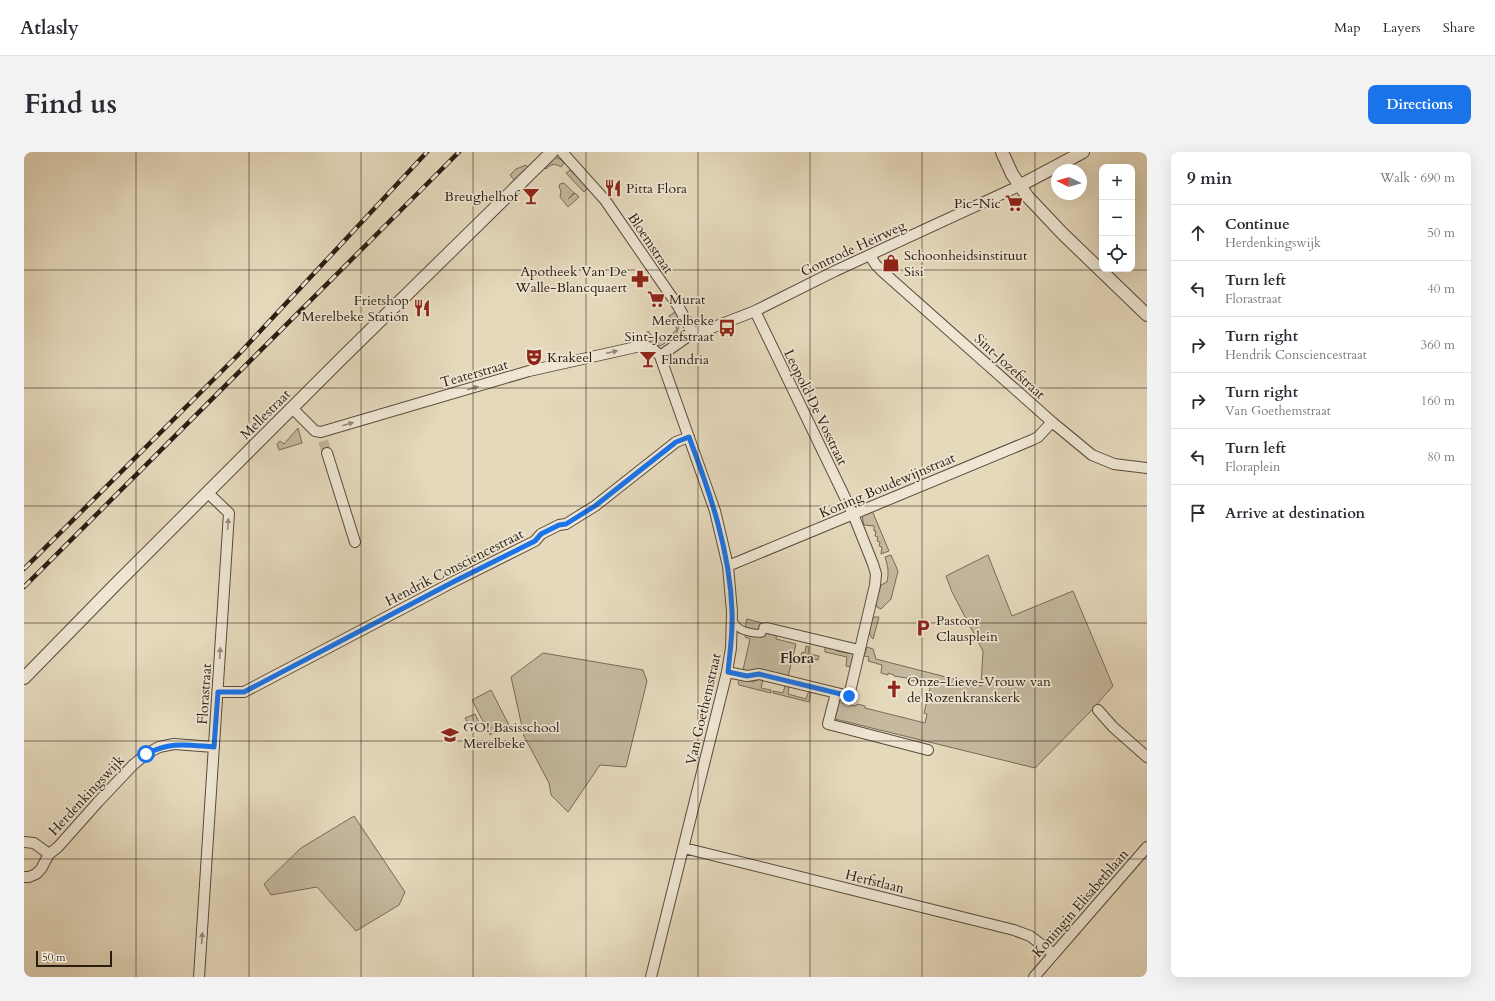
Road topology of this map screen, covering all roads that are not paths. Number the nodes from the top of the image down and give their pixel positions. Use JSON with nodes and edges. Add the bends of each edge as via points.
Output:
{"nodes":[{"id":1,"x":552,"y":152,"type":"edge"},
{"id":2,"x":562,"y":152,"type":"edge"},
{"id":3,"x":1002,"y":152,"type":"edge"},
{"id":4,"x":1083,"y":152,"type":"edge"},
{"id":5,"x":1019,"y":186,"type":"junction"},
{"id":6,"x":870,"y":256,"type":"junction"},
{"id":7,"x":755,"y":311,"type":"junction"},
{"id":8,"x":1147,"y":315,"type":"edge"},
{"id":9,"x":693,"y":333,"type":"junction"},
{"id":10,"x":660,"y":356,"type":"junction"},
{"id":11,"x":292,"y":408,"type":"junction"},
{"id":12,"x":1052,"y":422,"type":"junction"},
{"id":13,"x":689,"y":437,"type":"junction"},
{"id":14,"x":327,"y":453,"type":"tunnel mouth"},
{"id":15,"x":1147,"y":468,"type":"edge"},
{"id":16,"x":208,"y":493,"type":"junction"},
{"id":17,"x":853,"y":514,"type":"junction"},
{"id":18,"x":355,"y":542,"type":"dead end"},
{"id":19,"x":728,"y":566,"type":"junction"},
{"id":20,"x":732,"y":620,"type":"junction"},
{"id":21,"x":767,"y":628,"type":"joint"},
{"id":22,"x":860,"y":647,"type":"junction"},
{"id":23,"x":728,"y":672,"type":"junction"},
{"id":24,"x":24,"y":678,"type":"edge"},
{"id":25,"x":218,"y":692,"type":"junction"},
{"id":26,"x":836,"y":693,"type":"junction"},
{"id":27,"x":1098,"y":710,"type":"dead end"},
{"id":28,"x":214,"y":747,"type":"junction"},
{"id":29,"x":928,"y":750,"type":"dead end"},
{"id":30,"x":1147,"y":757,"type":"edge"},
{"id":31,"x":24,"y":842,"type":"edge"},
{"id":32,"x":1147,"y":847,"type":"edge"},
{"id":33,"x":684,"y":848,"type":"junction"},
{"id":34,"x":49,"y":854,"type":"junction"},
{"id":35,"x":24,"y":877,"type":"edge"},
{"id":36,"x":1054,"y":954,"type":"junction"},
{"id":37,"x":199,"y":977,"type":"edge"},
{"id":38,"x":652,"y":977,"type":"edge"},
{"id":39,"x":1034,"y":977,"type":"edge"}],
"edges":[{"from":1,"to":11,"type":"street","name":"Mellestraat"},
{"from":2,"to":9,"type":"street","name":"Bloemstraat","via":[[597,190],[678,306]]},
{"from":3,"to":5,"type":"street"},
{"from":4,"to":5,"type":"street","name":"Gontrode Heirweg"},
{"from":5,"to":6,"type":"street","name":"Gontrode Heirweg"},
{"from":5,"to":8,"type":"street","via":[[1042,213]]},
{"from":6,"to":7,"type":"street","name":"Gontrode Heirweg"},
{"from":6,"to":12,"type":"street","name":"Sint-Jozefstraat","via":[[883,272]]},
{"from":7,"to":9,"type":"street","name":"Gontrode Heirweg","via":[[709,330]]},
{"from":7,"to":17,"type":"street","name":"Leopold De Vosstraat"},
{"from":9,"to":10,"type":"street","name":"Gontrode Heirweg"},
{"from":11,"to":10,"type":"street","name":"Teaterstraat","one_way":true,"via":[[322,436],[529,371],[645,345]]},
{"from":10,"to":13,"type":"street","name":"Van Goethemstraat"},
{"from":11,"to":16,"type":"street","name":"Mellestraat"},
{"from":12,"to":15,"type":"street","name":"Sint-Jozefstraat","via":[[1092,455],[1114,464]]},
{"from":12,"to":17,"type":"street","name":"Koning Boudewijnstraat","via":[[1032,440]]},
{"from":13,"to":19,"type":"street","name":"Van Goethemstraat","via":[[715,511]]},
{"from":13,"to":25,"type":"street","name":"Hendrik Consciencestraat","via":[[676,442],[595,506],[566,524],[541,534],[535,541],[244,692]]},
{"from":14,"to":18,"type":"street"},
{"from":16,"to":24,"type":"street","name":"Mellestraat"},
{"from":25,"to":16,"type":"street","name":"Florastraat","one_way":true,"via":[[229,514]]},
{"from":17,"to":19,"type":"street","name":"Koning Boudewijnstraat"},
{"from":17,"to":22,"type":"street","via":[[876,574]]},
{"from":19,"to":20,"type":"street","name":"Van Goethemstraat"},
{"from":20,"to":21,"type":"street","via":[[739,628],[760,634],[763,627]]},
{"from":20,"to":23,"type":"street","name":"Van Goethemstraat"},
{"from":21,"to":22,"type":"street"},
{"from":22,"to":26,"type":"street","via":[[849,696]]},
{"from":23,"to":26,"type":"street","via":[[747,676],[759,674]]},
{"from":23,"to":33,"type":"street","name":"Van Goethemstraat"},
{"from":25,"to":28,"type":"street","name":"Florastraat"},
{"from":26,"to":29,"type":"street","via":[[828,724]]},
{"from":27,"to":30,"type":"street"},
{"from":28,"to":34,"type":"street","name":"Herdenkingswijk","via":[[174,744],[159,747],[146,754]]},
{"from":37,"to":28,"type":"street","name":"Florastraat","one_way":true},
{"from":31,"to":34,"type":"street","name":"Herdenkingswijk","via":[[34,843]]},
{"from":32,"to":36,"type":"street","name":"Koningin Elisabethlaan"},
{"from":33,"to":36,"type":"street","name":"Herfstlaan","via":[[1014,930],[1030,936]]},
{"from":33,"to":38,"type":"street","name":"Van Goethemstraat"},
{"from":34,"to":35,"type":"street","name":"Herdenkingswijk","via":[[36,874]]},
{"from":36,"to":39,"type":"street","name":"Koningin Elisabethlaan"}]}
